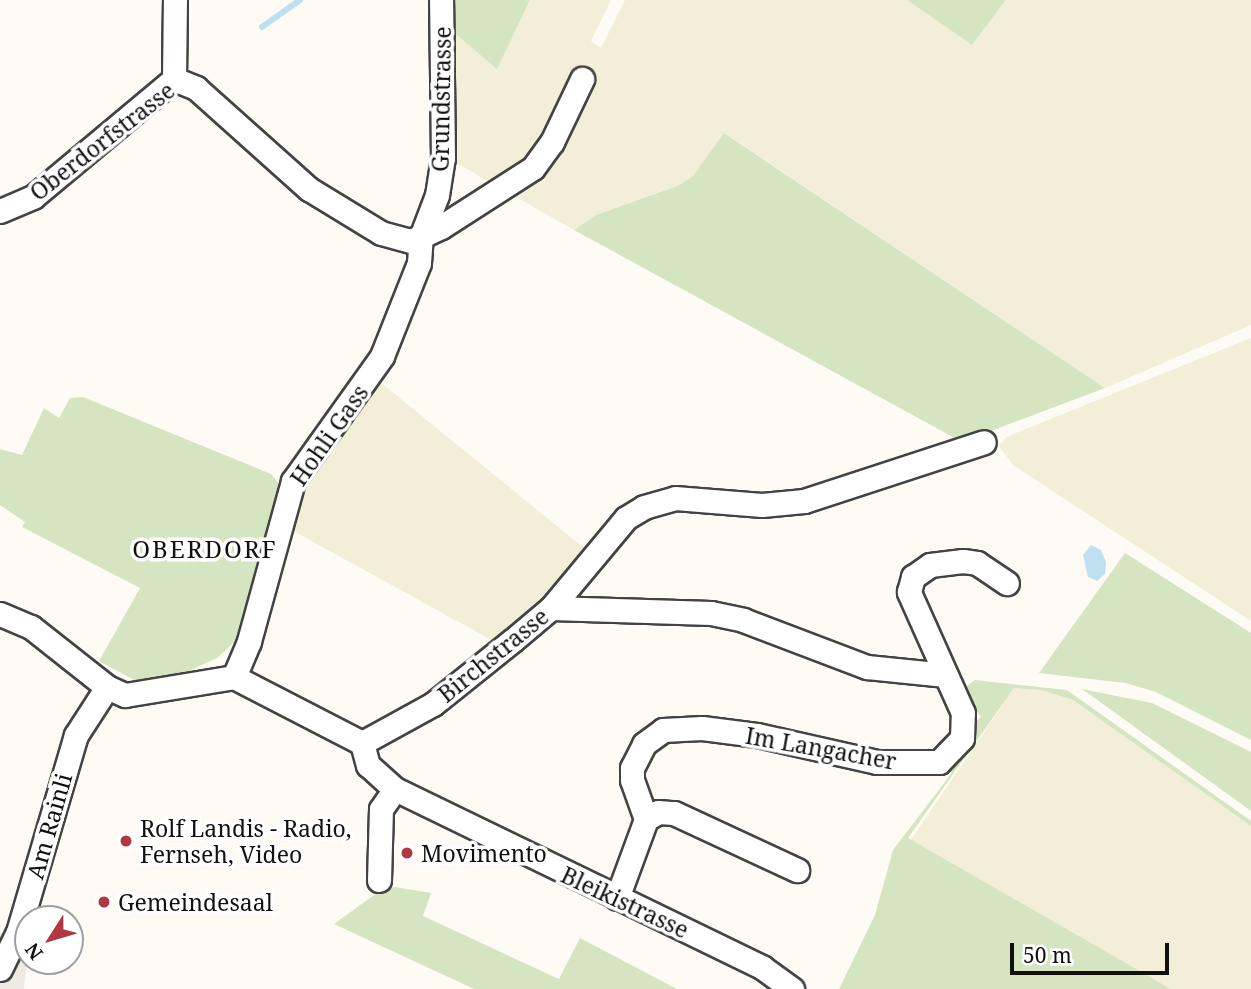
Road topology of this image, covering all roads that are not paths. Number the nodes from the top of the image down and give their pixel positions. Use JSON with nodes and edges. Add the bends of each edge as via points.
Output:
{"nodes":[{"id":1,"x":175,"y":0,"type":"edge"},
{"id":2,"x":441,"y":0,"type":"edge"},
{"id":3,"x":174,"y":79,"type":"junction"},
{"id":4,"x":582,"y":79,"type":"dead end"},
{"id":5,"x":0,"y":211,"type":"edge"},
{"id":6,"x":421,"y":237,"type":"junction"},
{"id":7,"x":984,"y":442,"type":"dead end"},
{"id":8,"x":1007,"y":583,"type":"dead end"},
{"id":9,"x":551,"y":608,"type":"junction"},
{"id":10,"x":0,"y":614,"type":"edge"},
{"id":11,"x":946,"y":675,"type":"junction"},
{"id":12,"x":234,"y":677,"type":"junction"},
{"id":13,"x":107,"y":687,"type":"junction"},
{"id":14,"x":362,"y":743,"type":"junction"},
{"id":15,"x":395,"y":789,"type":"junction"},
{"id":16,"x":646,"y":818,"type":"junction"},
{"id":17,"x":797,"y":870,"type":"dead end"},
{"id":18,"x":379,"y":880,"type":"dead end"},
{"id":19,"x":617,"y":898,"type":"junction"},
{"id":20,"x":0,"y":969,"type":"edge"},
{"id":21,"x":792,"y":989,"type":"edge"}],
"edges":[{"from":1,"to":3,"type":"street"},
{"from":2,"to":6,"type":"street","name":"Grundstrasse","via":[[443,158],[437,195]]},
{"from":3,"to":5,"type":"street","name":"Oberdorfstrasse","via":[[33,197]]},
{"from":3,"to":6,"type":"street","name":"Oberdorfstrasse","via":[[196,89],[274,161],[345,212],[399,241]]},
{"from":4,"to":6,"type":"street","via":[[559,129],[533,167]]},
{"from":6,"to":12,"type":"street","name":"Hohli Gass","via":[[419,263],[382,356],[293,481],[249,641]]},
{"from":7,"to":9,"type":"street","name":"Birchstrasse","via":[[804,501],[777,505],[675,498],[656,502],[626,519]]},
{"from":8,"to":11,"type":"street","name":"Im Langacher","via":[[977,563],[963,561],[930,565],[913,577],[909,592]]},
{"from":9,"to":11,"type":"street","via":[[710,613],[743,620],[867,667]]},
{"from":9,"to":14,"type":"street","name":"Birchstrasse","via":[[433,704]]},
{"from":10,"to":13,"type":"street","via":[[64,649]]},
{"from":11,"to":16,"type":"street","name":"Im Langacher","via":[[964,727],[957,749],[939,762],[877,762],[757,735],[702,728],[663,730],[644,744],[632,768],[634,793]]},
{"from":12,"to":13,"type":"street","via":[[125,695]]},
{"from":12,"to":14,"type":"street"},
{"from":13,"to":20,"type":"street","name":"Am Rainli","via":[[76,735],[18,932]]},
{"from":14,"to":15,"type":"street","name":"Bleikistrasse","via":[[368,765]]},
{"from":15,"to":18,"type":"street","via":[[381,809]]},
{"from":15,"to":19,"type":"street","name":"Bleikistrasse"},
{"from":16,"to":17,"type":"street","via":[[657,812],[674,813]]},
{"from":16,"to":19,"type":"street"},
{"from":19,"to":21,"type":"street","name":"Bleikistrasse","via":[[763,968]]}]}
